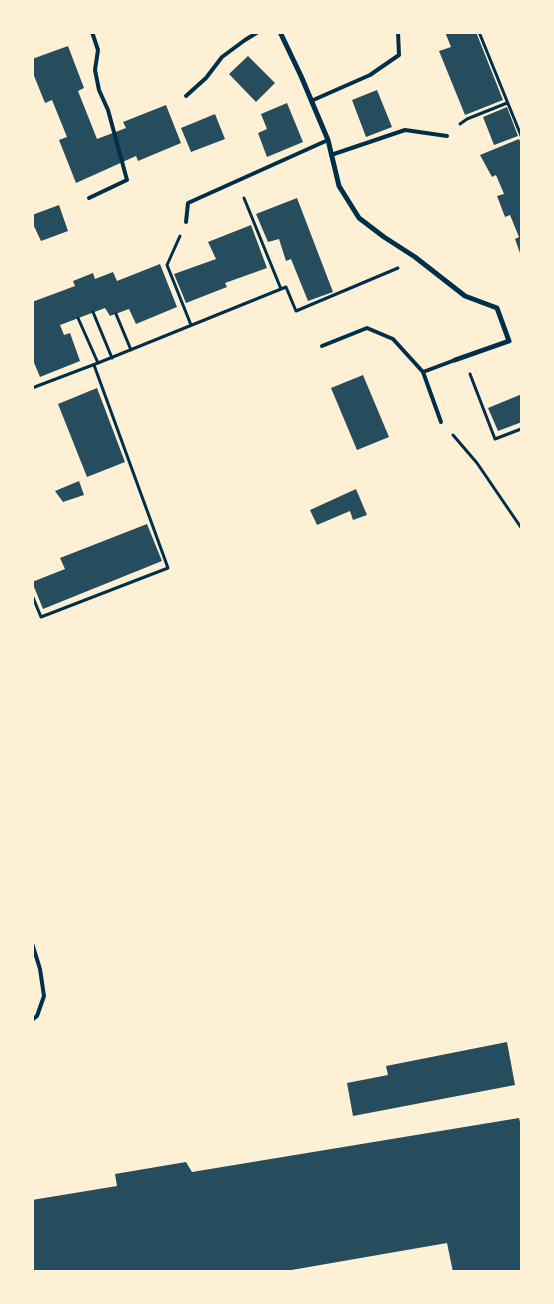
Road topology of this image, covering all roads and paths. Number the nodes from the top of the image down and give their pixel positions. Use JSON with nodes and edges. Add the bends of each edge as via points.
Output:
{"nodes":[{"id":1,"x":92,"y":32,"type":"edge"},
{"id":2,"x":258,"y":32,"type":"edge"},
{"id":3,"x":280,"y":32,"type":"edge"},
{"id":4,"x":398,"y":32,"type":"edge"},
{"id":5,"x":479,"y":32,"type":"edge"},
{"id":6,"x":186,"y":96,"type":"dead end"},
{"id":7,"x":311,"y":100,"type":"junction"},
{"id":8,"x":507,"y":102,"type":"junction"},
{"id":9,"x":447,"y":136,"type":"joint"},
{"id":10,"x":522,"y":138,"type":"edge"},
{"id":11,"x":328,"y":140,"type":"junction"},
{"id":12,"x":331,"y":155,"type":"junction"},
{"id":13,"x":237,"y":181,"type":"junction"},
{"id":14,"x":89,"y":198,"type":"dead end"},
{"id":15,"x":186,"y":222,"type":"joint"},
{"id":16,"x":415,"y":257,"type":"junction"},
{"id":17,"x":281,"y":289,"type":"junction"},
{"id":18,"x":93,"y":312,"type":"dead end"},
{"id":19,"x":116,"y":314,"type":"dead end"},
{"id":20,"x":78,"y":318,"type":"dead end"},
{"id":21,"x":191,"y":326,"type":"junction"},
{"id":22,"x":322,"y":346,"type":"dead end"},
{"id":23,"x":131,"y":350,"type":"junction"},
{"id":24,"x":464,"y":357,"type":"junction"},
{"id":25,"x":112,"y":358,"type":"junction"},
{"id":26,"x":455,"y":360,"type":"joint"},
{"id":27,"x":96,"y":364,"type":"junction"},
{"id":28,"x":423,"y":372,"type":"junction"},
{"id":29,"x":32,"y":388,"type":"edge"},
{"id":30,"x":441,"y":422,"type":"joint"},
{"id":31,"x":521,"y":429,"type":"edge"},
{"id":32,"x":522,"y":529,"type":"edge"},
{"id":33,"x":32,"y":595,"type":"edge"},
{"id":34,"x":32,"y":943,"type":"edge"},
{"id":35,"x":32,"y":1020,"type":"edge"}],
"edges":[{"from":1,"to":14,"type":"lane","via":[[98,50],[95,70],[98,83],[127,180]]},
{"from":2,"to":6,"type":"lane","via":[[222,57]]},
{"from":3,"to":7,"type":"street"},
{"from":4,"to":7,"type":"lane","via":[[400,55],[370,75]]},
{"from":5,"to":8,"type":"path"},
{"from":7,"to":11,"type":"street"},
{"from":8,"to":9,"type":"path","via":[[466,119]]},
{"from":8,"to":10,"type":"path"},
{"from":9,"to":12,"type":"lane","via":[[405,130]]},
{"from":11,"to":12,"type":"street"},
{"from":11,"to":13,"type":"lane"},
{"from":12,"to":16,"type":"street","via":[[339,186],[360,218]]},
{"from":13,"to":15,"type":"lane","via":[[188,203]]},
{"from":13,"to":17,"type":"path"},
{"from":15,"to":21,"type":"path","via":[[167,265]]},
{"from":16,"to":17,"type":"path","via":[[395,270],[296,311],[286,287]]},
{"from":16,"to":24,"type":"street","via":[[465,296],[497,308],[509,341]]},
{"from":17,"to":21,"type":"path"},
{"from":18,"to":25,"type":"path"},
{"from":19,"to":23,"type":"path"},
{"from":20,"to":27,"type":"path"},
{"from":21,"to":23,"type":"path"},
{"from":22,"to":28,"type":"lane","via":[[368,328],[393,339]]},
{"from":23,"to":25,"type":"path"},
{"from":24,"to":26,"type":"street"},
{"from":24,"to":31,"type":"path","via":[[495,439]]},
{"from":25,"to":27,"type":"path"},
{"from":26,"to":28,"type":"lane"},
{"from":27,"to":29,"type":"path"},
{"from":27,"to":33,"type":"path","via":[[168,568],[41,617]]},
{"from":28,"to":30,"type":"lane"},
{"from":30,"to":32,"type":"path","via":[[477,463]]},
{"from":34,"to":35,"type":"lane","via":[[44,996],[37,1016]]}]}
